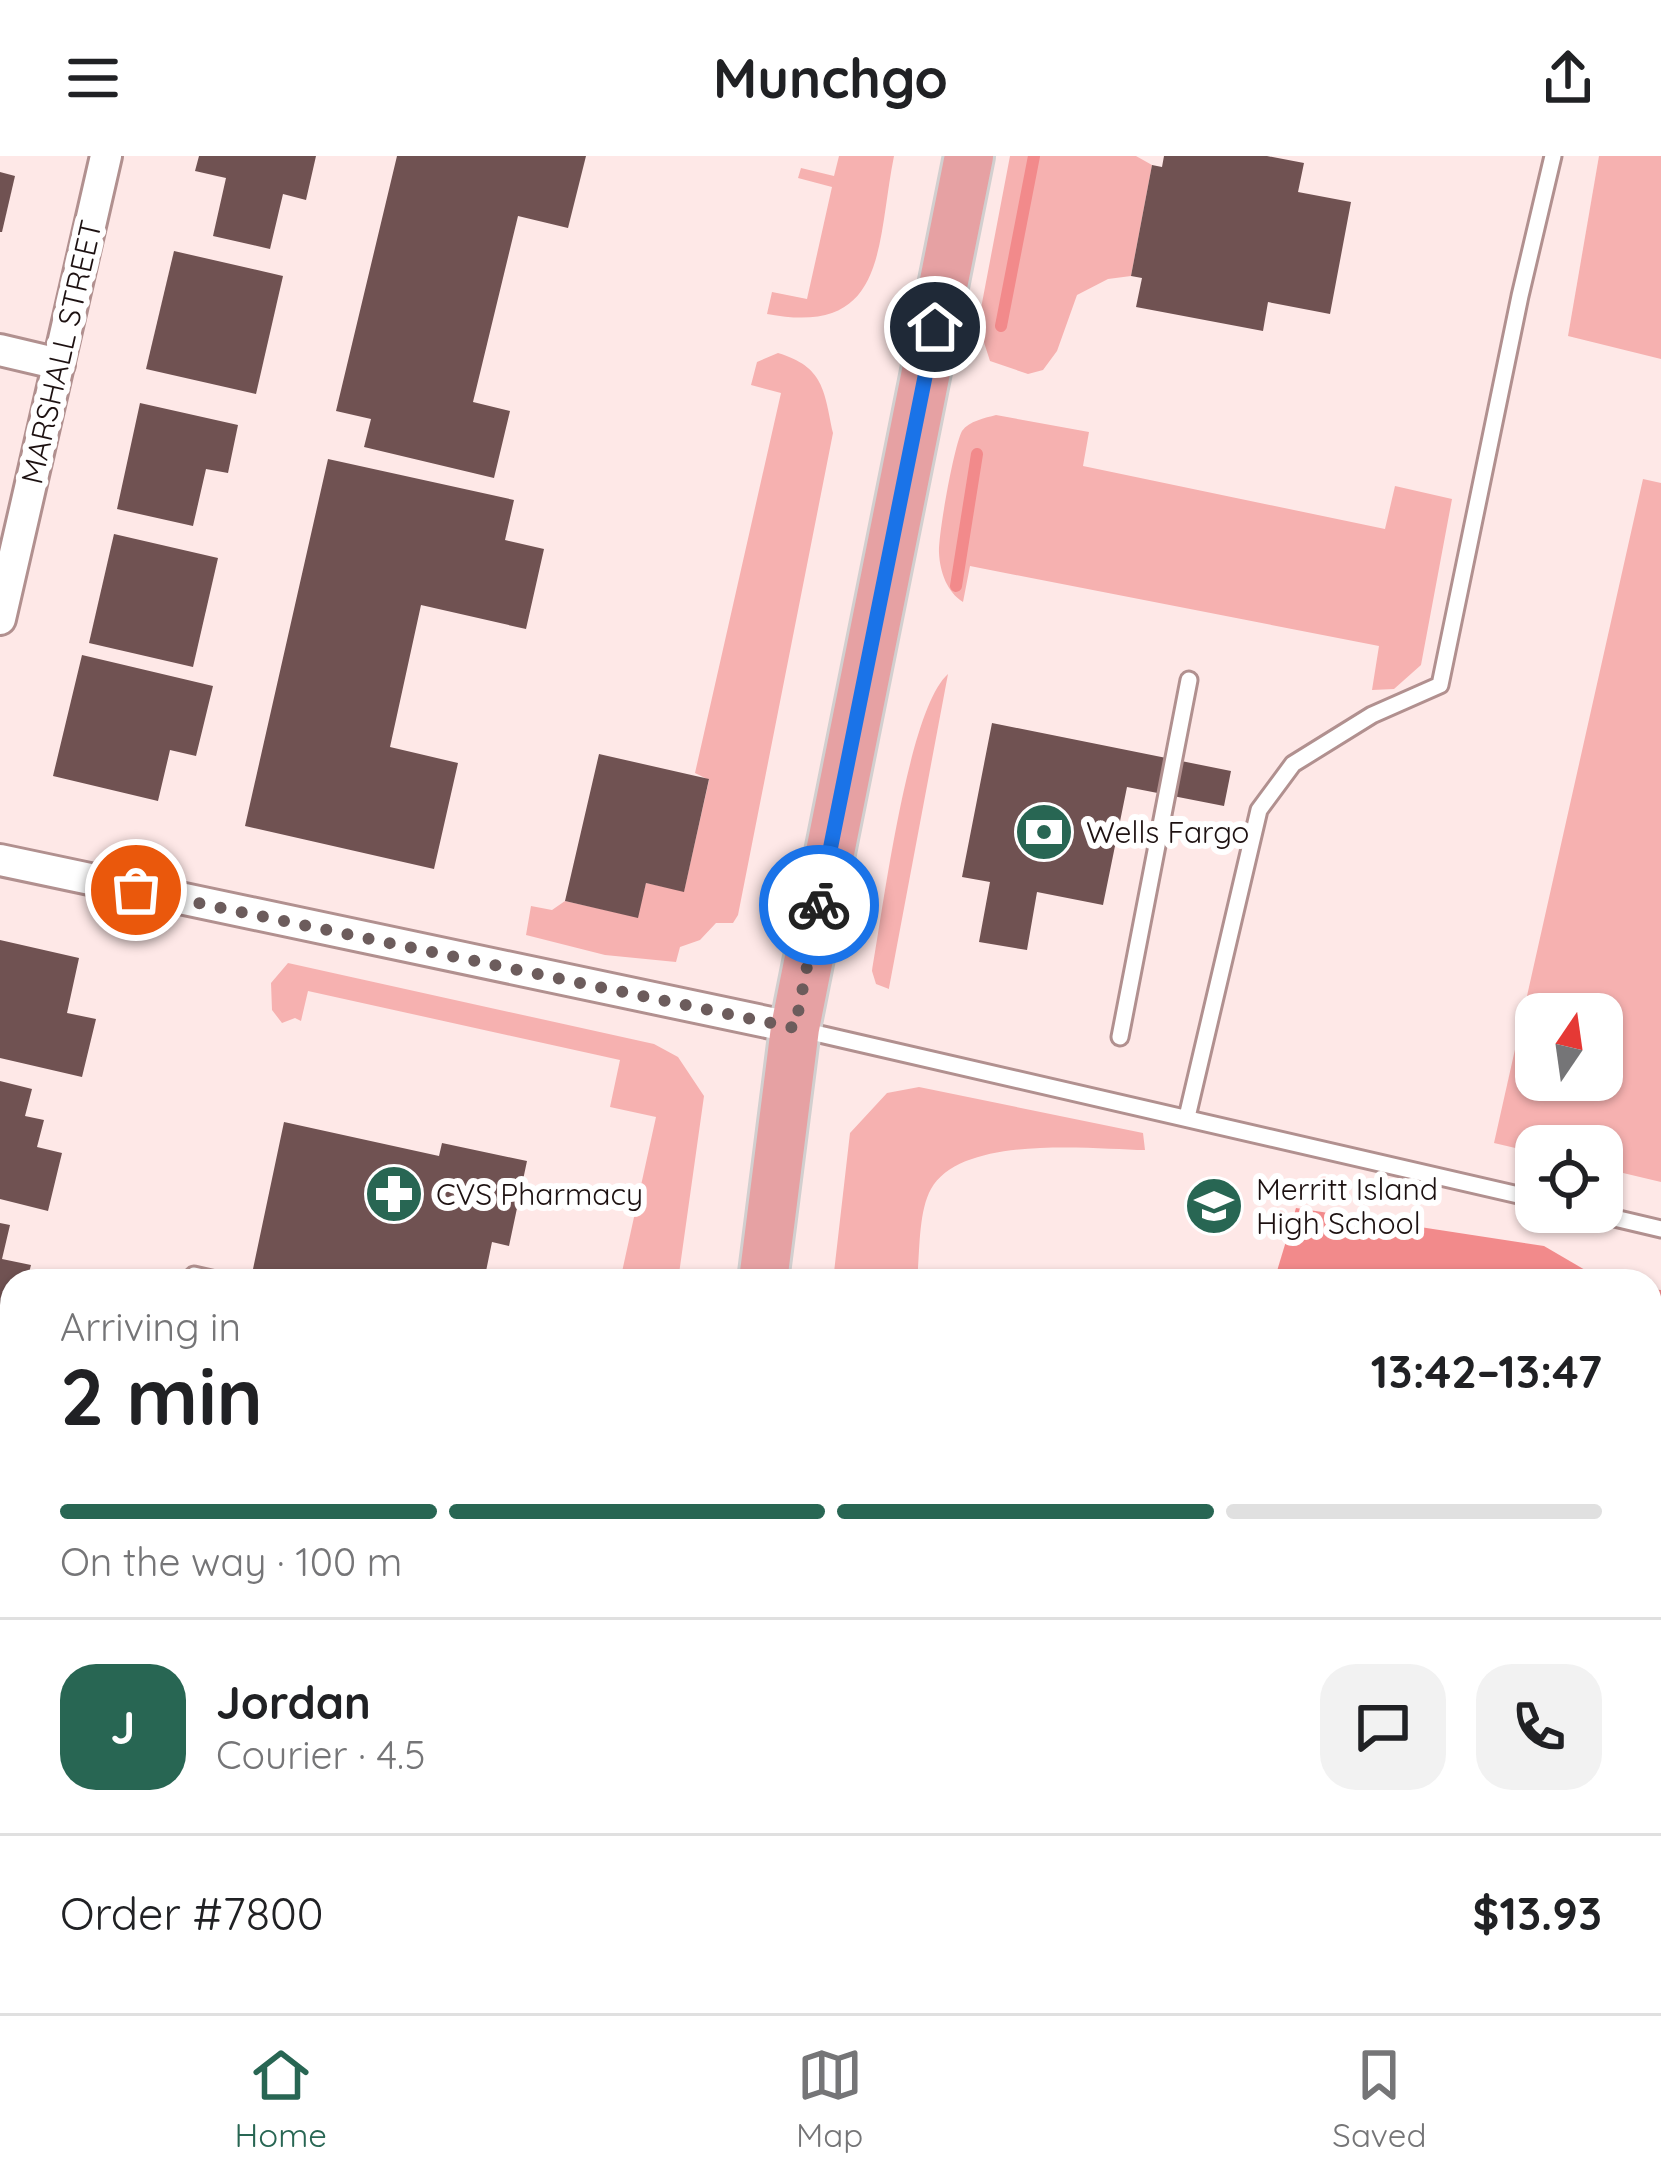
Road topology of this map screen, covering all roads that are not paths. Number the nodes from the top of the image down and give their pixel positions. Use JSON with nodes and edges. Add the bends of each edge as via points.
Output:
{"nodes":[{"id":1,"x":106,"y":156,"type":"edge"},
{"id":2,"x":969,"y":156,"type":"edge"},
{"id":3,"x":1553,"y":156,"type":"edge"},
{"id":4,"x":0,"y":350,"type":"edge"},
{"id":5,"x":59,"y":364,"type":"junction"},
{"id":6,"x":0,"y":619,"type":"edge"},
{"id":7,"x":1189,"y":680,"type":"dead end"},
{"id":8,"x":0,"y":860,"type":"edge"},
{"id":9,"x":795,"y":1028,"type":"junction"},
{"id":10,"x":1120,"y":1037,"type":"dead end"},
{"id":11,"x":1186,"y":1117,"type":"junction"},
{"id":12,"x":1515,"y":1194,"type":"edge"},
{"id":13,"x":1623,"y":1220,"type":"edge"},
{"id":14,"x":1661,"y":1229,"type":"edge"},
{"id":15,"x":765,"y":1269,"type":"edge"}],
"edges":[{"from":1,"to":5,"type":"street","name":"MARSHALL STREET"},
{"from":2,"to":9,"type":"main road"},
{"from":3,"to":11,"type":"lane","via":[[1440,685],[1293,764],[1259,810]]},
{"from":4,"to":5,"type":"street"},
{"from":5,"to":6,"type":"street","name":"MARSHALL STREET"},
{"from":7,"to":10,"type":"lane"},
{"from":8,"to":9,"type":"street"},
{"from":9,"to":11,"type":"lane"},
{"from":9,"to":15,"type":"main road"},
{"from":11,"to":12,"type":"lane"},
{"from":13,"to":14,"type":"lane"}]}
